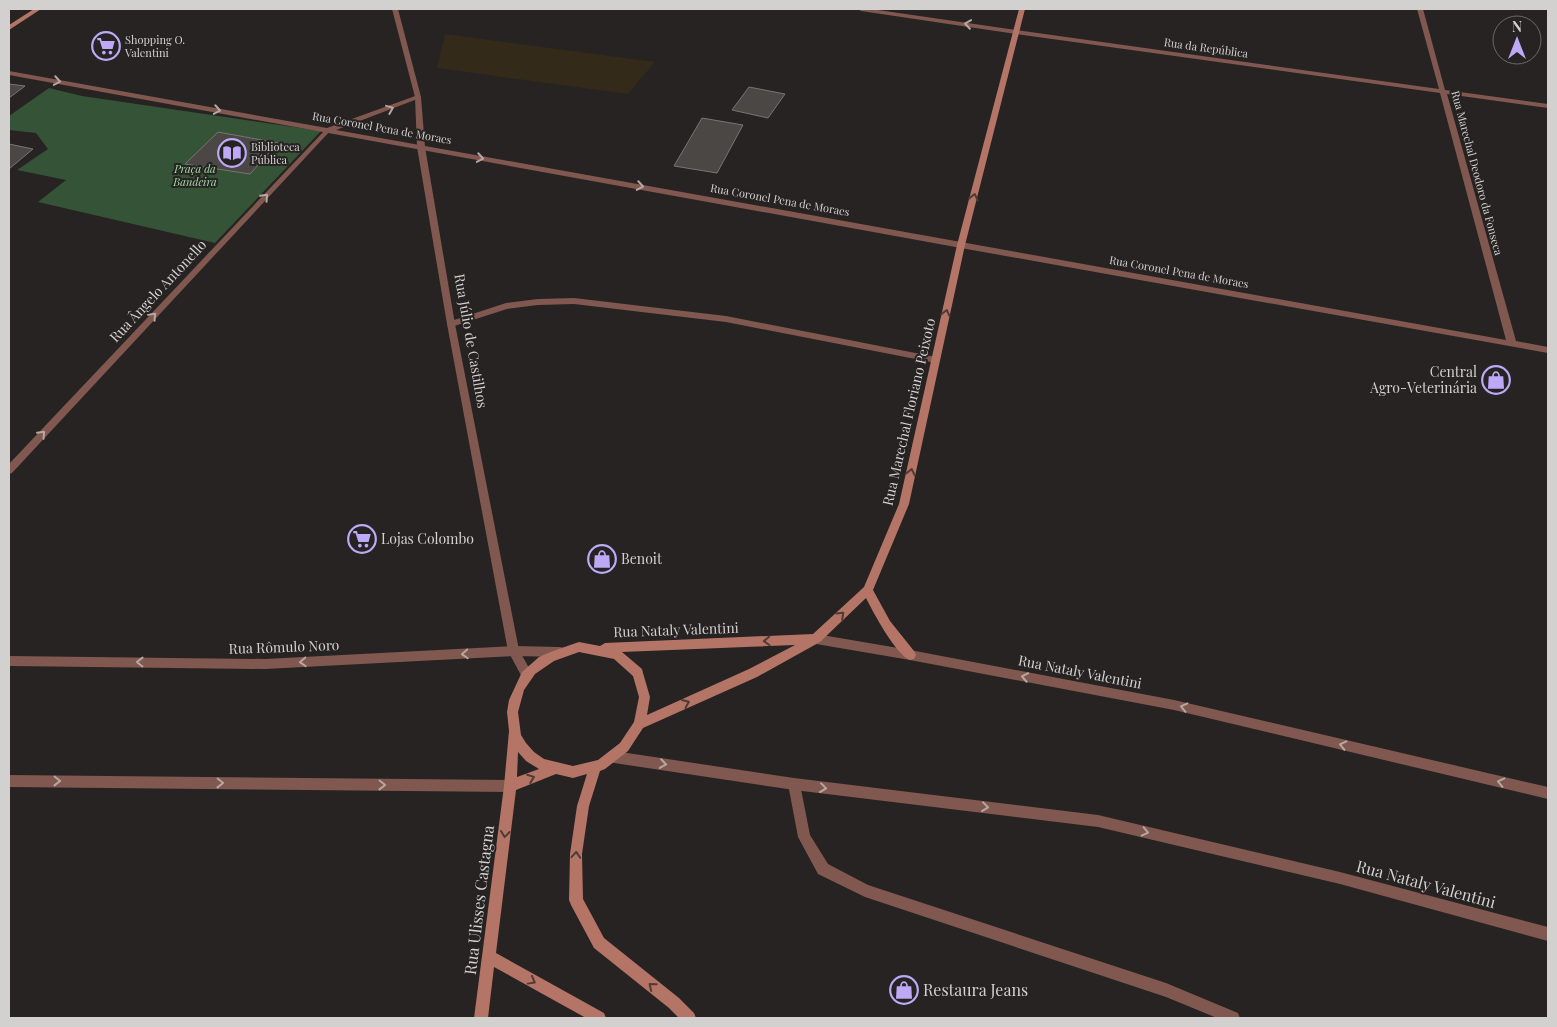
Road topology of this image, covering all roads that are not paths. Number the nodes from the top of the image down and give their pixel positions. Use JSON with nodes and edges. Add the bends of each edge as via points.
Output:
{"nodes":[{"id":1,"x":38,"y":9,"type":"edge"},
{"id":2,"x":395,"y":9,"type":"edge"},
{"id":3,"x":861,"y":9,"type":"edge"},
{"id":4,"x":1022,"y":9,"type":"edge"},
{"id":5,"x":1420,"y":9,"type":"edge"},
{"id":6,"x":9,"y":28,"type":"edge"},
{"id":7,"x":1016,"y":32,"type":"junction"},
{"id":8,"x":9,"y":73,"type":"edge"},
{"id":9,"x":1443,"y":92,"type":"junction"},
{"id":10,"x":418,"y":97,"type":"junction"},
{"id":11,"x":1548,"y":106,"type":"edge"},
{"id":12,"x":328,"y":130,"type":"junction"},
{"id":13,"x":421,"y":147,"type":"junction"},
{"id":14,"x":962,"y":244,"type":"junction"},
{"id":15,"x":451,"y":324,"type":"junction"},
{"id":16,"x":1512,"y":344,"type":"junction"},
{"id":17,"x":1548,"y":350,"type":"edge"},
{"id":18,"x":936,"y":360,"type":"junction"},
{"id":19,"x":9,"y":470,"type":"edge"},
{"id":20,"x":868,"y":590,"type":"junction"},
{"id":21,"x":816,"y":639,"type":"junction"},
{"id":22,"x":599,"y":648,"type":"junction"},
{"id":23,"x":514,"y":651,"type":"junction"},
{"id":24,"x":560,"y":652,"type":"junction"},
{"id":25,"x":910,"y":655,"type":"junction"},
{"id":26,"x":9,"y":661,"type":"edge"},
{"id":27,"x":527,"y":675,"type":"junction"},
{"id":28,"x":641,"y":723,"type":"junction"},
{"id":29,"x":513,"y":729,"type":"junction"},
{"id":30,"x":614,"y":757,"type":"junction"},
{"id":31,"x":595,"y":767,"type":"junction"},
{"id":32,"x":552,"y":770,"type":"junction"},
{"id":33,"x":9,"y":780,"type":"edge"},
{"id":34,"x":794,"y":784,"type":"junction"},
{"id":35,"x":510,"y":786,"type":"junction"},
{"id":36,"x":1548,"y":793,"type":"edge"},
{"id":37,"x":1548,"y":934,"type":"edge"},
{"id":38,"x":490,"y":957,"type":"junction"},
{"id":39,"x":481,"y":1018,"type":"edge"},
{"id":40,"x":600,"y":1018,"type":"edge"},
{"id":41,"x":689,"y":1018,"type":"edge"},
{"id":42,"x":1233,"y":1018,"type":"edge"}],
"edges":[{"from":1,"to":6,"type":"main road"},
{"from":2,"to":10,"type":"street","name":"Rua Júlio de Castilhos"},
{"from":7,"to":3,"type":"street","name":"Rua da República","one_way":true},
{"from":4,"to":7,"type":"main road","name":"Rua Marechal Floriano Peixoto"},
{"from":5,"to":9,"type":"street","name":"Rua Marechal Deodoro da Fonseca"},
{"from":7,"to":9,"type":"street","name":"Rua da República"},
{"from":14,"to":7,"type":"main road","name":"Rua Marechal Floriano Peixoto","one_way":true},
{"from":8,"to":12,"type":"street","name":"Rua Coronel Pena de Moraes","one_way":true},
{"from":9,"to":11,"type":"street","name":"Rua da República"},
{"from":9,"to":16,"type":"street","name":"Rua Marechal Deodoro da Fonseca"},
{"from":12,"to":10,"type":"street","one_way":true},
{"from":10,"to":13,"type":"street","name":"Rua Júlio de Castilhos"},
{"from":12,"to":13,"type":"street","name":"Rua Coronel Pena de Moraes"},
{"from":19,"to":12,"type":"street","name":"Rua Ângelo Antonello","one_way":true},
{"from":13,"to":14,"type":"street","name":"Rua Coronel Pena de Moraes","one_way":true},
{"from":13,"to":15,"type":"street","name":"Rua Júlio de Castilhos"},
{"from":14,"to":16,"type":"street","name":"Rua Coronel Pena de Moraes"},
{"from":18,"to":14,"type":"main road","name":"Rua Marechal Floriano Peixoto","one_way":true},
{"from":15,"to":18,"type":"street","via":[[506,306],[574,301],[726,319]]},
{"from":15,"to":23,"type":"street","name":"Rua Júlio de Castilhos"},
{"from":16,"to":17,"type":"street","name":"Rua Coronel Pena de Moraes"},
{"from":20,"to":18,"type":"main road","name":"Rua Marechal Floriano Peixoto","one_way":true,"via":[[904,504]]},
{"from":21,"to":20,"type":"main road","name":"Rua Marechal Floriano Peixoto","one_way":true},
{"from":20,"to":25,"type":"main road","via":[[891,633]]},
{"from":21,"to":22,"type":"main road","name":"Rua Nataly Valentini","one_way":true},
{"from":21,"to":25,"type":"street","name":"Rua Nataly Valentini"},
{"from":28,"to":21,"type":"main road","name":"Rua Marechal Floriano Peixoto","one_way":true,"via":[[754,673]]},
{"from":22,"to":24,"type":"main road"},
{"from":22,"to":28,"type":"main road","via":[[618,655],[632,667],[642,683],[645,702]]},
{"from":23,"to":24,"type":"street","name":"Rua Rômulo Noro"},
{"from":23,"to":26,"type":"street","name":"Rua Rômulo Noro","one_way":true,"via":[[265,664]]},
{"from":23,"to":27,"type":"street","name":"Rua Júlio de Castilhos"},
{"from":24,"to":27,"type":"main road"},
{"from":36,"to":25,"type":"street","name":"Rua Nataly Valentini","one_way":true,"via":[[1174,705]]},
{"from":27,"to":29,"type":"main road","via":[[517,692],[512,711]]},
{"from":28,"to":30,"type":"main road","via":[[631,742]]},
{"from":29,"to":32,"type":"main road","via":[[527,754]]},
{"from":29,"to":35,"type":"main road"},
{"from":30,"to":31,"type":"main road"},
{"from":30,"to":34,"type":"street","name":"Rua Nataly Valentini","one_way":true},
{"from":31,"to":32,"type":"main road"},
{"from":41,"to":31,"type":"main road","one_way":true,"via":[[599,943],[576,900],[576,854],[583,806]]},
{"from":35,"to":32,"type":"main road","one_way":true},
{"from":33,"to":35,"type":"street","one_way":true},
{"from":34,"to":37,"type":"street","name":"Rua Nataly Valentini","one_way":true,"via":[[1098,821],[1340,878]]},
{"from":34,"to":42,"type":"street","via":[[804,837],[823,869],[866,891],[1166,990]]},
{"from":35,"to":38,"type":"main road","name":"Rua Ulisses Castagna","one_way":true},
{"from":38,"to":39,"type":"main road","name":"Rua Ulisses Castagna"},
{"from":38,"to":40,"type":"main road","one_way":true}]}
